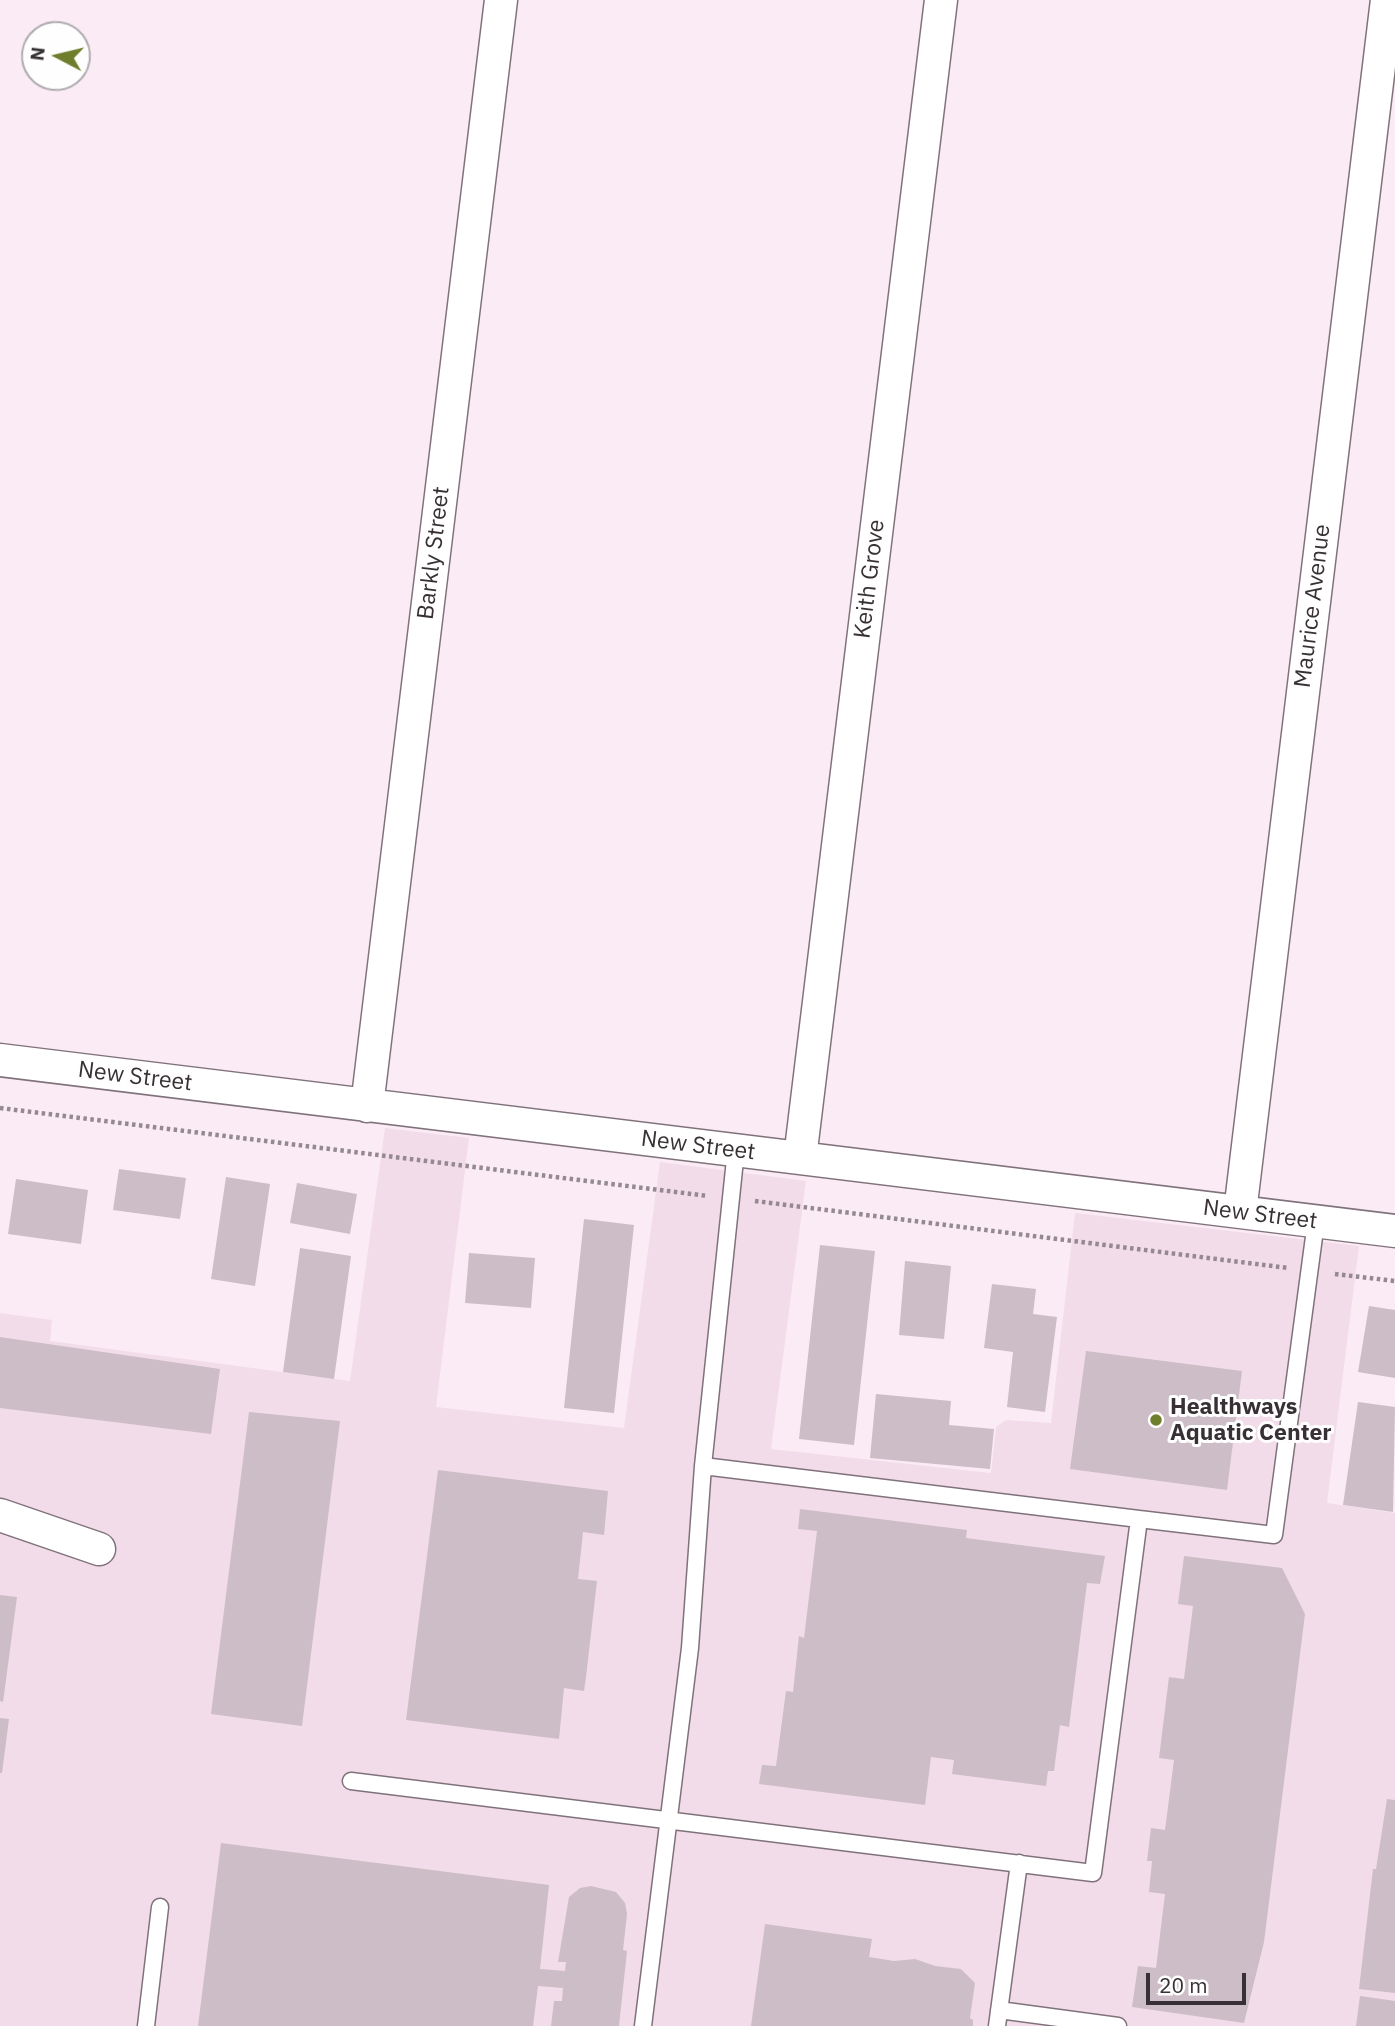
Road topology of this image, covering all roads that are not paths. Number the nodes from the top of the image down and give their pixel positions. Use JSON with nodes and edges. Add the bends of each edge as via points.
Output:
{"nodes":[{"id":1,"x":501,"y":0,"type":"edge"},
{"id":2,"x":941,"y":0,"type":"edge"},
{"id":3,"x":1387,"y":0,"type":"edge"},
{"id":4,"x":0,"y":1060,"type":"edge"},
{"id":5,"x":367,"y":1106,"type":"junction"},
{"id":6,"x":736,"y":1150,"type":"junction"},
{"id":7,"x":800,"y":1158,"type":"junction"},
{"id":8,"x":1240,"y":1212,"type":"junction"},
{"id":9,"x":1316,"y":1222,"type":"junction"},
{"id":10,"x":1395,"y":1231,"type":"edge"},
{"id":11,"x":704,"y":1466,"type":"junction"},
{"id":12,"x":0,"y":1515,"type":"edge"},
{"id":13,"x":1139,"y":1519,"type":"junction"},
{"id":14,"x":99,"y":1549,"type":"dead end"},
{"id":15,"x":351,"y":1781,"type":"dead end"},
{"id":16,"x":670,"y":1818,"type":"junction"},
{"id":17,"x":1019,"y":1863,"type":"junction"},
{"id":18,"x":160,"y":1907,"type":"dead end"},
{"id":19,"x":998,"y":2018,"type":"edge"},
{"id":20,"x":146,"y":2026,"type":"edge"},
{"id":21,"x":643,"y":2026,"type":"edge"},
{"id":22,"x":1118,"y":2026,"type":"edge"}],
"edges":[{"from":1,"to":5,"type":"street","name":"Barkly Street"},
{"from":2,"to":7,"type":"street","name":"Keith Grove"},
{"from":3,"to":8,"type":"street","name":"Maurice Avenue"},
{"from":4,"to":5,"type":"street","name":"New Street"},
{"from":5,"to":6,"type":"street","name":"New Street"},
{"from":6,"to":7,"type":"street","name":"New Street"},
{"from":6,"to":11,"type":"lane"},
{"from":7,"to":8,"type":"street","name":"New Street"},
{"from":8,"to":9,"type":"street","name":"New Street"},
{"from":9,"to":10,"type":"street","name":"New Street"},
{"from":9,"to":13,"type":"lane","via":[[1274,1535]]},
{"from":11,"to":13,"type":"lane"},
{"from":11,"to":16,"type":"lane","via":[[690,1648]]},
{"from":12,"to":14,"type":"street"},
{"from":13,"to":17,"type":"lane","via":[[1093,1873]]},
{"from":15,"to":16,"type":"lane"},
{"from":16,"to":17,"type":"lane"},
{"from":16,"to":21,"type":"lane"},
{"from":17,"to":19,"type":"lane"},
{"from":18,"to":20,"type":"lane"},
{"from":19,"to":22,"type":"lane"}]}
